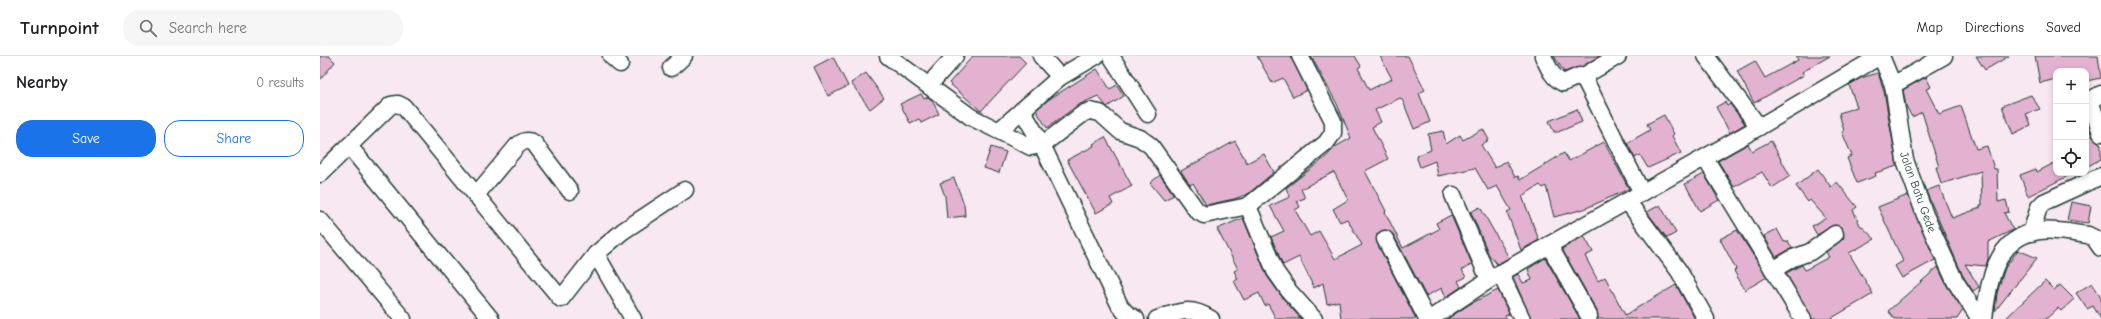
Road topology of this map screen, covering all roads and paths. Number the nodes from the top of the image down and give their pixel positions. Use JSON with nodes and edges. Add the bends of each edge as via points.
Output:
{"nodes":[{"id":1,"x":684,"y":56,"type":"edge"},
{"id":2,"x":888,"y":56,"type":"edge"},
{"id":3,"x":955,"y":56,"type":"edge"},
{"id":4,"x":1041,"y":56,"type":"edge"},
{"id":5,"x":1096,"y":56,"type":"edge"},
{"id":6,"x":1111,"y":56,"type":"edge"},
{"id":7,"x":1300,"y":56,"type":"edge"},
{"id":8,"x":1543,"y":56,"type":"edge"},
{"id":9,"x":1618,"y":56,"type":"edge"},
{"id":10,"x":1706,"y":56,"type":"edge"},
{"id":11,"x":1881,"y":56,"type":"edge"},
{"id":12,"x":1944,"y":56,"type":"edge"},
{"id":13,"x":672,"y":68,"type":"dead end"},
{"id":14,"x":1060,"y":76,"type":"junction"},
{"id":15,"x":1582,"y":77,"type":"junction"},
{"id":16,"x":935,"y":78,"type":"dead end"},
{"id":17,"x":1893,"y":85,"type":"junction"},
{"id":18,"x":2101,"y":94,"type":"edge"},
{"id":19,"x":1022,"y":110,"type":"junction"},
{"id":20,"x":1148,"y":114,"type":"dead end"},
{"id":21,"x":1003,"y":127,"type":"dead end"},
{"id":22,"x":1759,"y":127,"type":"junction"},
{"id":23,"x":2101,"y":133,"type":"edge"},
{"id":24,"x":1042,"y":145,"type":"junction"},
{"id":25,"x":348,"y":146,"type":"junction"},
{"id":26,"x":1705,"y":158,"type":"junction"},
{"id":27,"x":320,"y":174,"type":"edge"},
{"id":28,"x":2101,"y":176,"type":"edge"},
{"id":29,"x":685,"y":190,"type":"dead end"},
{"id":30,"x":570,"y":191,"type":"dead end"},
{"id":31,"x":1642,"y":193,"type":"junction"},
{"id":32,"x":476,"y":195,"type":"junction"},
{"id":33,"x":1453,"y":195,"type":"dead end"},
{"id":34,"x":1628,"y":202,"type":"junction"},
{"id":35,"x":1248,"y":206,"type":"junction"},
{"id":36,"x":320,"y":220,"type":"edge"},
{"id":37,"x":2031,"y":233,"type":"junction"},
{"id":38,"x":1835,"y":234,"type":"dead end"},
{"id":39,"x":1385,"y":239,"type":"dead end"},
{"id":40,"x":1549,"y":245,"type":"junction"},
{"id":41,"x":2101,"y":248,"type":"edge"},
{"id":42,"x":596,"y":254,"type":"junction"},
{"id":43,"x":1773,"y":270,"type":"junction"},
{"id":44,"x":1495,"y":277,"type":"junction"},
{"id":45,"x":1589,"y":316,"type":"dead end"},
{"id":46,"x":403,"y":319,"type":"edge"},
{"id":47,"x":491,"y":319,"type":"edge"},
{"id":48,"x":633,"y":319,"type":"edge"},
{"id":49,"x":1136,"y":319,"type":"edge"},
{"id":50,"x":1157,"y":319,"type":"edge"},
{"id":51,"x":1211,"y":319,"type":"edge"},
{"id":52,"x":1314,"y":319,"type":"edge"},
{"id":53,"x":1429,"y":319,"type":"edge"},
{"id":54,"x":1522,"y":319,"type":"edge"},
{"id":55,"x":1706,"y":319,"type":"edge"},
{"id":56,"x":1803,"y":319,"type":"edge"},
{"id":57,"x":1980,"y":319,"type":"edge"},
{"id":58,"x":1984,"y":319,"type":"edge"}],
"edges":[{"from":1,"to":13,"type":"street"},
{"from":2,"to":24,"type":"street","via":[[981,123],[1026,146]]},
{"from":3,"to":16,"type":"street"},
{"from":4,"to":14,"type":"street"},
{"from":5,"to":14,"type":"street"},
{"from":6,"to":20,"type":"street"},
{"from":7,"to":35,"type":"street","via":[[1333,121],[1332,133],[1321,147]]},
{"from":8,"to":15,"type":"street","via":[[1558,81],[1563,83]]},
{"from":9,"to":15,"type":"street"},
{"from":10,"to":22,"type":"street"},
{"from":11,"to":17,"type":"street","name":"Jalan Batu Gede"},
{"from":11,"to":22,"type":"street"},
{"from":12,"to":17,"type":"street"},
{"from":14,"to":19,"type":"street"},
{"from":15,"to":31,"type":"street"},
{"from":17,"to":57,"type":"street","name":"Jalan Batu Gede","via":[[1901,143],[1914,186],[1955,281]]},
{"from":18,"to":23,"type":"street","via":[[2092,100]]},
{"from":19,"to":21,"type":"street"},
{"from":19,"to":24,"type":"street"},
{"from":22,"to":26,"type":"street"},
{"from":24,"to":35,"type":"street","via":[[1084,113],[1095,111],[1120,131],[1140,138],[1151,146],[1202,215]]},
{"from":24,"to":49,"type":"street","via":[[1120,306]]},
{"from":25,"to":27,"type":"street"},
{"from":25,"to":32,"type":"street","via":[[390,105],[398,104],[404,107]]},
{"from":25,"to":47,"type":"street"},
{"from":26,"to":31,"type":"street"},
{"from":26,"to":43,"type":"street"},
{"from":28,"to":37,"type":"street","via":[[2044,202],[2039,207]]},
{"from":29,"to":42,"type":"street","via":[[623,231]]},
{"from":30,"to":32,"type":"street","via":[[534,143],[529,140],[517,146]]},
{"from":31,"to":34,"type":"street"},
{"from":32,"to":42,"type":"street","via":[[561,299]]},
{"from":33,"to":44,"type":"street"},
{"from":34,"to":40,"type":"street"},
{"from":34,"to":55,"type":"street","via":[[1679,271]]},
{"from":35,"to":52,"type":"street","via":[[1275,271]]},
{"from":36,"to":46,"type":"street"},
{"from":37,"to":41,"type":"street","via":[[2050,231],[2088,235],[2094,238]]},
{"from":37,"to":58,"type":"street","via":[[2009,246],[1995,264],[1987,291]]},
{"from":38,"to":43,"type":"street","via":[[1810,252]]},
{"from":39,"to":53,"type":"street"},
{"from":40,"to":44,"type":"street"},
{"from":40,"to":45,"type":"street"},
{"from":42,"to":48,"type":"street"},
{"from":43,"to":56,"type":"street"},
{"from":44,"to":53,"type":"street"},
{"from":44,"to":54,"type":"street"},
{"from":50,"to":51,"type":"street","via":[[1185,310]]}]}
